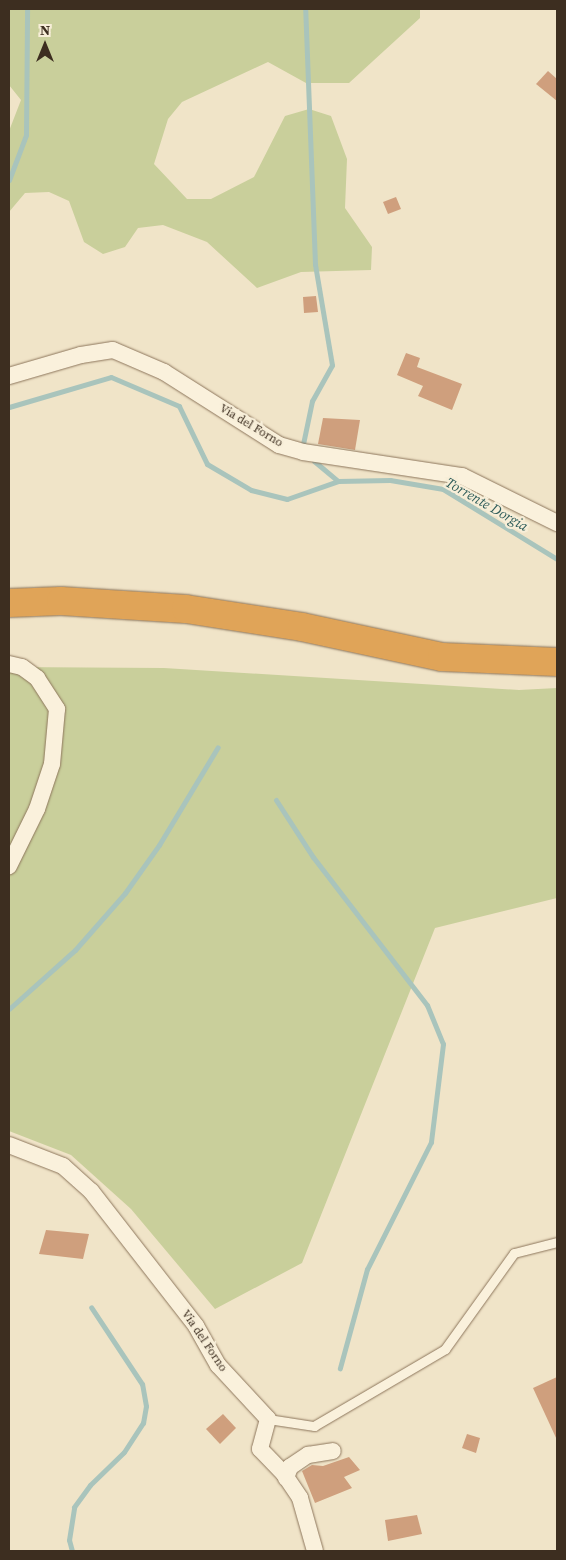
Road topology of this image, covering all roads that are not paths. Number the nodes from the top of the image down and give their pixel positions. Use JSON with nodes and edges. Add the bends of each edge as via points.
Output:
{"nodes":[{"id":1,"x":9,"y":376,"type":"edge"},
{"id":2,"x":557,"y":523,"type":"edge"},
{"id":3,"x":9,"y":603,"type":"edge"},
{"id":4,"x":557,"y":662,"type":"edge"},
{"id":5,"x":9,"y":664,"type":"edge"},
{"id":6,"x":9,"y":866,"type":"edge"},
{"id":7,"x":9,"y":1145,"type":"edge"},
{"id":8,"x":557,"y":1242,"type":"edge"},
{"id":9,"x":268,"y":1418,"type":"junction"},
{"id":10,"x":334,"y":1451,"type":"dead end"},
{"id":11,"x":286,"y":1478,"type":"junction"},
{"id":12,"x":316,"y":1551,"type":"edge"}],
"edges":[{"from":1,"to":2,"type":"street","name":"Via del Forno","via":[[81,355],[113,350],[164,372],[279,445],[303,452],[462,476]]},
{"from":3,"to":4,"type":"highway","via":[[61,601],[186,609],[302,627],[442,657]]},
{"from":5,"to":6,"type":"street","via":[[22,667],[37,678],[58,709],[52,764],[38,809]]},
{"from":7,"to":9,"type":"street","name":"Via del Forno","via":[[62,1166],[91,1191],[196,1326],[218,1365]]},
{"from":8,"to":9,"type":"lane","via":[[514,1253],[445,1349],[314,1426]]},
{"from":9,"to":11,"type":"street","via":[[260,1449]]},
{"from":10,"to":11,"type":"street","via":[[308,1455],[290,1467]]},
{"from":11,"to":12,"type":"street","via":[[300,1498]]}]}
